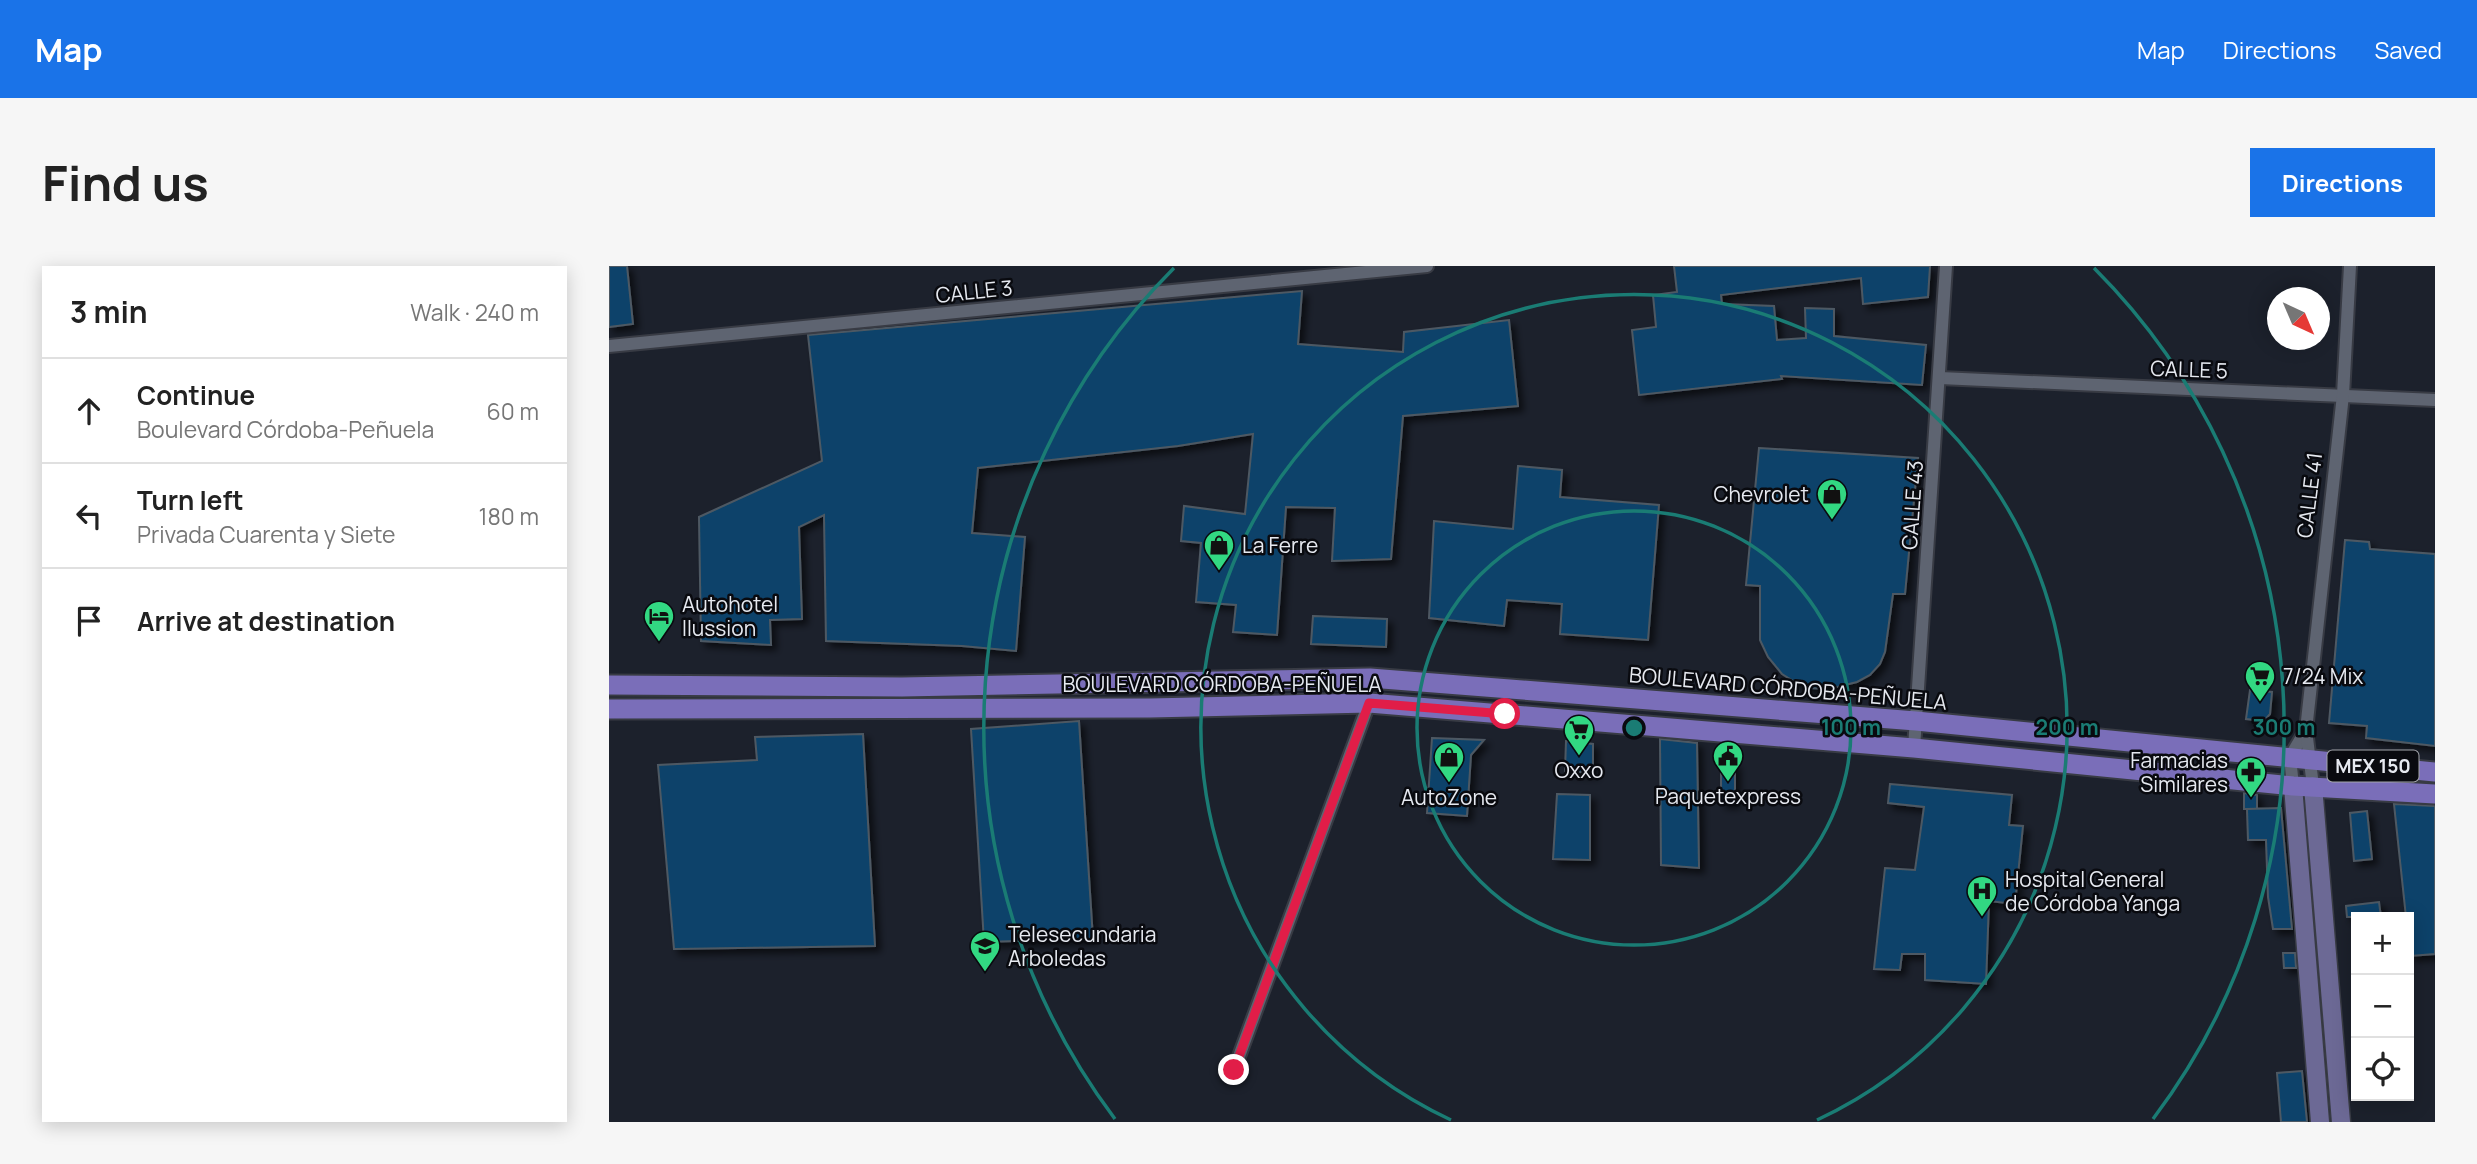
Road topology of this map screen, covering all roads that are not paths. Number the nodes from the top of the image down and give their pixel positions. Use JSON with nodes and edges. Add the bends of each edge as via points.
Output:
{"nodes":[{"id":1,"x":1427,"y":266,"type":"edge"},
{"id":2,"x":1946,"y":266,"type":"edge"},
{"id":3,"x":2350,"y":266,"type":"edge"},
{"id":4,"x":609,"y":346,"type":"edge"},
{"id":5,"x":1940,"y":378,"type":"junction"},
{"id":6,"x":2343,"y":395,"type":"junction"},
{"id":7,"x":2435,"y":400,"type":"edge"},
{"id":8,"x":1370,"y":678,"type":"junction"},
{"id":9,"x":609,"y":685,"type":"edge"},
{"id":10,"x":1369,"y":703,"type":"junction"},
{"id":11,"x":609,"y":709,"type":"edge"},
{"id":12,"x":1916,"y":721,"type":"junction"},
{"id":13,"x":2306,"y":730,"type":"junction"},
{"id":14,"x":1914,"y":748,"type":"junction"},
{"id":15,"x":2290,"y":757,"type":"junction"},
{"id":16,"x":2310,"y":759,"type":"junction"},
{"id":17,"x":2435,"y":772,"type":"edge"},
{"id":18,"x":2303,"y":786,"type":"junction"},
{"id":19,"x":2435,"y":794,"type":"edge"},
{"id":20,"x":2304,"y":946,"type":"junction"},
{"id":21,"x":2324,"y":946,"type":"junction"},
{"id":22,"x":1234,"y":1070,"type":"dead end"},
{"id":23,"x":2320,"y":1122,"type":"edge"},
{"id":24,"x":2341,"y":1122,"type":"edge"}],
"edges":[{"from":1,"to":4,"type":"street","name":"CALLE 3"},
{"from":2,"to":5,"type":"street","name":"CALLE 43"},
{"from":3,"to":6,"type":"street","name":"CALLE 41"},
{"from":5,"to":6,"type":"street","name":"CALLE 5"},
{"from":5,"to":12,"type":"street","name":"CALLE 43"},
{"from":6,"to":7,"type":"street","name":"CALLE 5"},
{"from":6,"to":13,"type":"street","name":"CALLE 41"},
{"from":8,"to":9,"type":"main road","name":"BOULEVARD CÓRDOBA-PEÑUELA","number":"MEX 150","via":[[902,687]]},
{"from":8,"to":10,"type":"main road"},
{"from":8,"to":12,"type":"main road","name":"BOULEVARD CÓRDOBA-PEÑUELA","number":"MEX 150"},
{"from":10,"to":11,"type":"main road","name":"BOULEVARD CÓRDOBA-PEÑUELA","number":"MEX 150"},
{"from":10,"to":14,"type":"main road","name":"BOULEVARD CÓRDOBA-PEÑUELA","number":"MEX 150"},
{"from":10,"to":22,"type":"street"},
{"from":12,"to":14,"type":"street","name":"CALLE 43"},
{"from":12,"to":15,"type":"main road","name":"BOULEVARD CÓRDOBA-PEÑUELA","number":"MEX 150"},
{"from":13,"to":15,"type":"street","name":"CALLE 41"},
{"from":13,"to":16,"type":"street","name":"CALLE 41"},
{"from":14,"to":18,"type":"main road","name":"BOULEVARD CÓRDOBA-PEÑUELA","number":"MEX 150"},
{"from":15,"to":16,"type":"main road","number":"MEX 150"},
{"from":15,"to":18,"type":"street","name":"CALLE 41"},
{"from":16,"to":17,"type":"main road","number":"MEX 150"},
{"from":16,"to":18,"type":"street","name":"CALLE 41"},
{"from":18,"to":19,"type":"main road","name":"BOULEVARD CÓRDOBA-PEÑUELA","number":"MEX 150"},
{"from":18,"to":20,"type":"street","name":"CALLE 41"},
{"from":18,"to":21,"type":"street","name":"CALLE 41"},
{"from":20,"to":21,"type":"street"},
{"from":20,"to":23,"type":"street","name":"CALLE 41"},
{"from":21,"to":24,"type":"street","name":"CALLE 41"}]}
